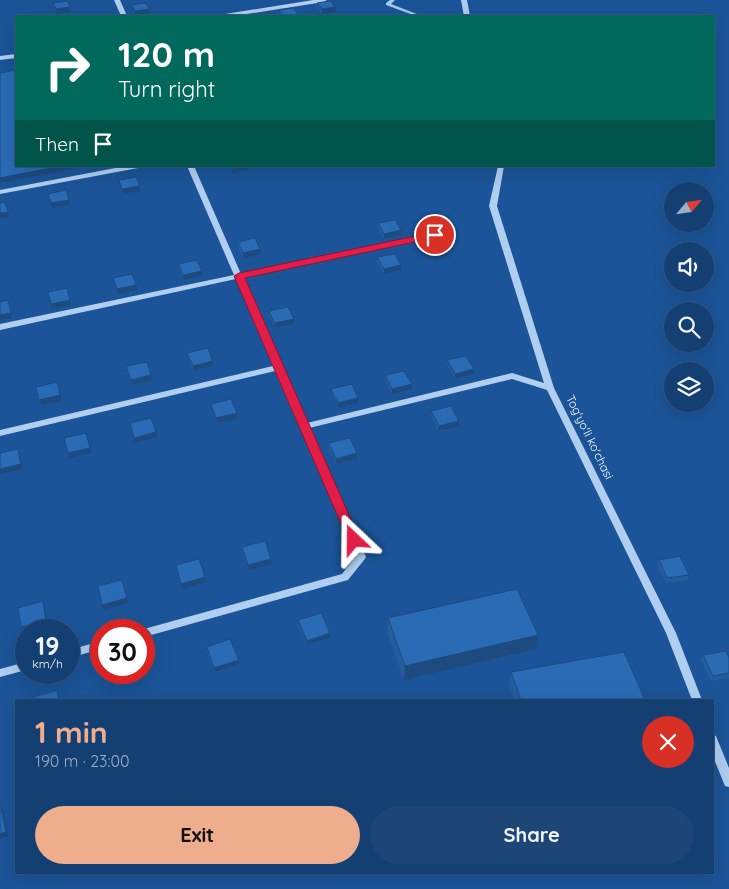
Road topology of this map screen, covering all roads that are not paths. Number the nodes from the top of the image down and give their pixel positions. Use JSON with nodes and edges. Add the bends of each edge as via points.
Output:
{"nodes":[{"id":1,"x":117,"y":0,"type":"edge"},
{"id":2,"x":324,"y":0,"type":"edge"},
{"id":3,"x":464,"y":0,"type":"edge"},
{"id":4,"x":124,"y":15,"type":"edge"},
{"id":5,"x":232,"y":15,"type":"edge"},
{"id":6,"x":467,"y":15,"type":"edge"},
{"id":7,"x":15,"y":56,"type":"edge"},
{"id":8,"x":0,"y":58,"type":"edge"},
{"id":9,"x":133,"y":167,"type":"edge"},
{"id":10,"x":190,"y":167,"type":"edge"},
{"id":11,"x":501,"y":167,"type":"edge"},
{"id":12,"x":0,"y":192,"type":"edge"},
{"id":13,"x":435,"y":235,"type":"dead end"},
{"id":14,"x":239,"y":276,"type":"junction"},
{"id":15,"x":0,"y":327,"type":"edge"},
{"id":16,"x":280,"y":367,"type":"junction"},
{"id":17,"x":550,"y":388,"type":"junction"},
{"id":18,"x":305,"y":426,"type":"junction"},
{"id":19,"x":0,"y":433,"type":"edge"},
{"id":20,"x":155,"y":630,"type":"edge"},
{"id":21,"x":15,"y":669,"type":"edge"},
{"id":22,"x":0,"y":673,"type":"edge"},
{"id":23,"x":697,"y":699,"type":"edge"},
{"id":24,"x":714,"y":744,"type":"edge"},
{"id":25,"x":729,"y":782,"type":"edge"}],
"edges":[{"from":1,"to":4,"type":"street"},
{"from":2,"to":5,"type":"street"},
{"from":3,"to":6,"type":"street"},
{"from":7,"to":8,"type":"street"},
{"from":9,"to":12,"type":"street"},
{"from":10,"to":14,"type":"street"},
{"from":11,"to":17,"type":"street","via":[[492,206]]},
{"from":13,"to":14,"type":"street"},
{"from":14,"to":15,"type":"street"},
{"from":14,"to":16,"type":"street"},
{"from":16,"to":18,"type":"street"},
{"from":16,"to":19,"type":"street"},
{"from":17,"to":18,"type":"street","name":"Tog'yo'li ko'chasi","via":[[512,376]]},
{"from":17,"to":23,"type":"street","name":"Tog'yo'li ko'chasi","via":[[671,633]]},
{"from":18,"to":20,"type":"street","via":[[361,557],[345,578]]},
{"from":21,"to":22,"type":"street"},
{"from":24,"to":25,"type":"street"}]}
